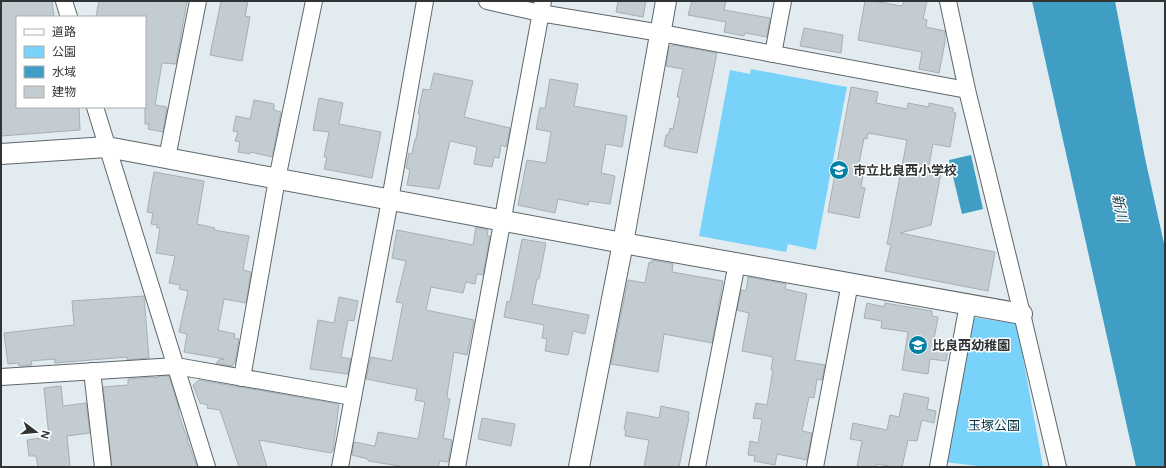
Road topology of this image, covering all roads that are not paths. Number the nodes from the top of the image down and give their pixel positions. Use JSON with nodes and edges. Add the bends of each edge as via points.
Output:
{"nodes":[{"id":1,"x":64,"y":1,"type":"edge"},
{"id":2,"x":198,"y":1,"type":"edge"},
{"id":3,"x":314,"y":1,"type":"edge"},
{"id":4,"x":425,"y":1,"type":"edge"},
{"id":5,"x":486,"y":1,"type":"edge"},
{"id":6,"x":666,"y":1,"type":"edge"},
{"id":7,"x":783,"y":1,"type":"edge"},
{"id":8,"x":948,"y":1,"type":"edge"},
{"id":9,"x":542,"y":7,"type":"edge"},
{"id":10,"x":69,"y":16,"type":"edge"},
{"id":11,"x":661,"y":33,"type":"junction"},
{"id":12,"x":772,"y":54,"type":"junction"},
{"id":13,"x":967,"y":90,"type":"junction"},
{"id":14,"x":96,"y":108,"type":"edge"},
{"id":15,"x":107,"y":147,"type":"junction"},
{"id":16,"x":1,"y":154,"type":"edge"},
{"id":17,"x":167,"y":158,"type":"junction"},
{"id":18,"x":277,"y":178,"type":"junction"},
{"id":19,"x":390,"y":200,"type":"junction"},
{"id":20,"x":502,"y":221,"type":"junction"},
{"id":21,"x":623,"y":243,"type":"junction"},
{"id":22,"x":737,"y":263,"type":"junction"},
{"id":23,"x":850,"y":283,"type":"junction"},
{"id":24,"x":968,"y":304,"type":"junction"},
{"id":25,"x":1022,"y":314,"type":"junction"},
{"id":26,"x":176,"y":366,"type":"junction"},
{"id":27,"x":92,"y":371,"type":"junction"},
{"id":28,"x":1,"y":378,"type":"edge"},
{"id":29,"x":242,"y":378,"type":"junction"},
{"id":30,"x":353,"y":397,"type":"junction"},
{"id":31,"x":941,"y":466,"type":"edge"},
{"id":32,"x":103,"y":467,"type":"edge"},
{"id":33,"x":207,"y":467,"type":"edge"},
{"id":34,"x":340,"y":467,"type":"edge"},
{"id":35,"x":456,"y":467,"type":"edge"},
{"id":36,"x":579,"y":467,"type":"edge"},
{"id":37,"x":697,"y":467,"type":"edge"},
{"id":38,"x":815,"y":467,"type":"edge"},
{"id":39,"x":1058,"y":467,"type":"edge"}],
"edges":[{"from":1,"to":10,"type":"street"},
{"from":2,"to":17,"type":"street"},
{"from":3,"to":18,"type":"street"},
{"from":4,"to":19,"type":"street"},
{"from":5,"to":9,"type":"street"},
{"from":6,"to":11,"type":"street"},
{"from":7,"to":12,"type":"street"},
{"from":8,"to":13,"type":"street"},
{"from":9,"to":11,"type":"street"},
{"from":9,"to":20,"type":"street"},
{"from":11,"to":12,"type":"street"},
{"from":11,"to":21,"type":"street"},
{"from":12,"to":13,"type":"street"},
{"from":13,"to":25,"type":"street"},
{"from":14,"to":15,"type":"street"},
{"from":15,"to":16,"type":"street"},
{"from":15,"to":17,"type":"street"},
{"from":15,"to":26,"type":"street"},
{"from":17,"to":18,"type":"street"},
{"from":18,"to":19,"type":"street"},
{"from":18,"to":29,"type":"street"},
{"from":19,"to":20,"type":"street"},
{"from":19,"to":30,"type":"street"},
{"from":20,"to":21,"type":"street"},
{"from":20,"to":35,"type":"street"},
{"from":21,"to":22,"type":"street"},
{"from":21,"to":36,"type":"street"},
{"from":22,"to":23,"type":"street"},
{"from":22,"to":37,"type":"street"},
{"from":23,"to":24,"type":"street"},
{"from":23,"to":38,"type":"street"},
{"from":24,"to":25,"type":"street"},
{"from":24,"to":31,"type":"street"},
{"from":25,"to":39,"type":"street"},
{"from":26,"to":27,"type":"street"},
{"from":26,"to":29,"type":"street"},
{"from":26,"to":33,"type":"street"},
{"from":27,"to":28,"type":"street"},
{"from":27,"to":32,"type":"street"},
{"from":29,"to":30,"type":"street"},
{"from":30,"to":34,"type":"street"}]}
